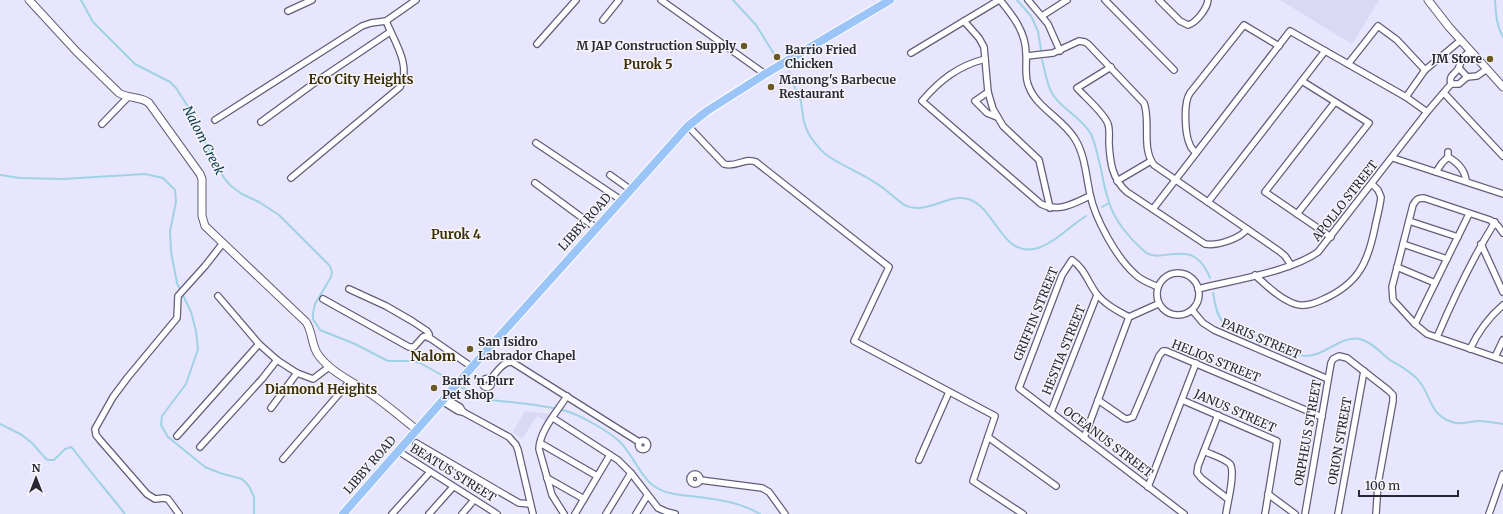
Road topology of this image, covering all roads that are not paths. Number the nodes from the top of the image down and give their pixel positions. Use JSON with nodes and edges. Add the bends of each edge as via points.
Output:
{"nodes":[{"id":1,"x":29,"y":0,"type":"edge"},
{"id":2,"x":312,"y":0,"type":"edge"},
{"id":3,"x":416,"y":0,"type":"edge"},
{"id":4,"x":576,"y":0,"type":"edge"},
{"id":5,"x":619,"y":0,"type":"edge"},
{"id":6,"x":661,"y":0,"type":"edge"},
{"id":7,"x":890,"y":0,"type":"edge"},
{"id":8,"x":1000,"y":0,"type":"edge"},
{"id":9,"x":1028,"y":0,"type":"edge"},
{"id":10,"x":1067,"y":0,"type":"edge"},
{"id":11,"x":1105,"y":0,"type":"edge"},
{"id":12,"x":1159,"y":0,"type":"edge"},
{"id":13,"x":1208,"y":0,"type":"edge"},
{"id":14,"x":1428,"y":0,"type":"edge"},
{"id":15,"x":288,"y":11,"type":"dead end"},
{"id":16,"x":1042,"y":16,"type":"junction"},
{"id":17,"x":604,"y":20,"type":"dead end"},
{"id":18,"x":386,"y":21,"type":"junction"},
{"id":19,"x":964,"y":21,"type":"junction"},
{"id":20,"x":390,"y":32,"type":"junction"},
{"id":21,"x":1461,"y":40,"type":"junction"},
{"id":22,"x":537,"y":44,"type":"dead end"},
{"id":23,"x":1279,"y":46,"type":"junction"},
{"id":24,"x":1470,"y":50,"type":"junction"},
{"id":25,"x":1060,"y":51,"type":"junction"},
{"id":26,"x":1325,"y":51,"type":"junction"},
{"id":27,"x":910,"y":53,"type":"dead end"},
{"id":28,"x":1027,"y":56,"type":"junction"},
{"id":29,"x":985,"y":59,"type":"junction"},
{"id":30,"x":1348,"y":64,"type":"junction"},
{"id":31,"x":1111,"y":67,"type":"junction"},
{"id":32,"x":1459,"y":68,"type":"junction"},
{"id":33,"x":1486,"y":69,"type":"junction"},
{"id":34,"x":1174,"y":70,"type":"dead end"},
{"id":35,"x":1425,"y":70,"type":"junction"},
{"id":36,"x":765,"y":74,"type":"junction"},
{"id":37,"x":1467,"y":77,"type":"junction"},
{"id":38,"x":1302,"y":81,"type":"junction"},
{"id":39,"x":1451,"y":84,"type":"junction"},
{"id":40,"x":1503,"y":87,"type":"edge"},
{"id":41,"x":988,"y":92,"type":"junction"},
{"id":42,"x":1444,"y":93,"type":"junction"},
{"id":43,"x":128,"y":97,"type":"junction"},
{"id":44,"x":1406,"y":97,"type":"junction"},
{"id":45,"x":1335,"y":102,"type":"junction"},
{"id":46,"x":1427,"y":112,"type":"junction"},
{"id":47,"x":997,"y":117,"type":"junction"},
{"id":48,"x":215,"y":120,"type":"dead end"},
{"id":49,"x":261,"y":122,"type":"dead end"},
{"id":50,"x":102,"y":124,"type":"dead end"},
{"id":51,"x":688,"y":126,"type":"junction"},
{"id":52,"x":536,"y":143,"type":"dead end"},
{"id":53,"x":1196,"y":153,"type":"junction"},
{"id":54,"x":1503,"y":156,"type":"edge"},
{"id":55,"x":1393,"y":158,"type":"junction"},
{"id":56,"x":1151,"y":161,"type":"junction"},
{"id":57,"x":1436,"y":172,"type":"junction"},
{"id":58,"x":610,"y":175,"type":"dead end"},
{"id":59,"x":291,"y":178,"type":"dead end"},
{"id":60,"x":1175,"y":180,"type":"junction"},
{"id":61,"x":1117,"y":182,"type":"junction"},
{"id":62,"x":1466,"y":182,"type":"junction"},
{"id":63,"x":535,"y":183,"type":"dead end"},
{"id":64,"x":1372,"y":184,"type":"junction"},
{"id":65,"x":631,"y":190,"type":"junction"},
{"id":66,"x":1503,"y":194,"type":"edge"},
{"id":67,"x":1090,"y":196,"type":"junction"},
{"id":68,"x":621,"y":200,"type":"junction"},
{"id":69,"x":1208,"y":202,"type":"junction"},
{"id":70,"x":1050,"y":208,"type":"junction"},
{"id":71,"x":1153,"y":209,"type":"junction"},
{"id":72,"x":1297,"y":214,"type":"junction"},
{"id":73,"x":1469,"y":214,"type":"junction"},
{"id":74,"x":1409,"y":221,"type":"junction"},
{"id":75,"x":1495,"y":222,"type":"junction"},
{"id":76,"x":596,"y":228,"type":"junction"},
{"id":77,"x":1247,"y":229,"type":"junction"},
{"id":78,"x":1503,"y":233,"type":"edge"},
{"id":79,"x":1331,"y":237,"type":"junction"},
{"id":80,"x":1458,"y":237,"type":"junction"},
{"id":81,"x":223,"y":243,"type":"junction"},
{"id":82,"x":1403,"y":244,"type":"junction"},
{"id":83,"x":1481,"y":244,"type":"junction"},
{"id":84,"x":1447,"y":259,"type":"junction"},
{"id":85,"x":1291,"y":265,"type":"junction"},
{"id":86,"x":1396,"y":267,"type":"junction"},
{"id":87,"x":1255,"y":275,"type":"junction"},
{"id":88,"x":1435,"y":284,"type":"junction"},
{"id":89,"x":1158,"y":287,"type":"junction"},
{"id":90,"x":349,"y":289,"type":"dead end"},
{"id":91,"x":1198,"y":289,"type":"junction"},
{"id":92,"x":1503,"y":292,"type":"edge"},
{"id":93,"x":1097,"y":295,"type":"junction"},
{"id":94,"x":218,"y":296,"type":"dead end"},
{"id":95,"x":323,"y":299,"type":"dead end"},
{"id":96,"x":1158,"y":304,"type":"junction"},
{"id":97,"x":1503,"y":305,"type":"edge"},
{"id":98,"x":1192,"y":310,"type":"junction"},
{"id":99,"x":1130,"y":317,"type":"junction"},
{"id":100,"x":1415,"y":324,"type":"junction"},
{"id":101,"x":1437,"y":337,"type":"junction"},
{"id":102,"x":429,"y":338,"type":"junction"},
{"id":103,"x":1503,"y":340,"type":"edge"},
{"id":104,"x":259,"y":344,"type":"junction"},
{"id":105,"x":1470,"y":349,"type":"junction"},
{"id":106,"x":1495,"y":357,"type":"junction"},
{"id":107,"x":277,"y":360,"type":"junction"},
{"id":108,"x":1503,"y":360,"type":"edge"},
{"id":109,"x":1196,"y":363,"type":"junction"},
{"id":110,"x":329,"y":367,"type":"junction"},
{"id":111,"x":469,"y":370,"type":"junction"},
{"id":112,"x":1364,"y":372,"type":"junction"},
{"id":113,"x":297,"y":373,"type":"junction"},
{"id":114,"x":1328,"y":379,"type":"junction"},
{"id":115,"x":490,"y":380,"type":"dead end"},
{"id":116,"x":350,"y":381,"type":"junction"},
{"id":117,"x":1019,"y":388,"type":"joint"},
{"id":118,"x":949,"y":392,"type":"junction"},
{"id":119,"x":566,"y":396,"type":"junction"},
{"id":120,"x":443,"y":400,"type":"junction"},
{"id":121,"x":1098,"y":400,"type":"junction"},
{"id":122,"x":1182,"y":400,"type":"junction"},
{"id":123,"x":271,"y":408,"type":"dead end"},
{"id":124,"x":1051,"y":412,"type":"junction"},
{"id":125,"x":1218,"y":415,"type":"junction"},
{"id":126,"x":1322,"y":417,"type":"junction"},
{"id":127,"x":552,"y":418,"type":"junction"},
{"id":128,"x":417,"y":430,"type":"junction"},
{"id":129,"x":177,"y":436,"type":"dead end"},
{"id":130,"x":988,"y":437,"type":"junction"},
{"id":131,"x":1084,"y":438,"type":"junction"},
{"id":132,"x":639,"y":442,"type":"dead end"},
{"id":133,"x":416,"y":443,"type":"dead end"},
{"id":134,"x":540,"y":443,"type":"junction"},
{"id":135,"x":200,"y":447,"type":"dead end"},
{"id":136,"x":1204,"y":451,"type":"junction"},
{"id":137,"x":398,"y":452,"type":"junction"},
{"id":138,"x":610,"y":455,"type":"junction"},
{"id":139,"x":283,"y":459,"type":"dead end"},
{"id":140,"x":919,"y":460,"type":"dead end"},
{"id":141,"x":430,"y":472,"type":"junction"},
{"id":142,"x":631,"y":473,"type":"junction"},
{"id":143,"x":1503,"y":474,"type":"edge"},
{"id":144,"x":597,"y":476,"type":"junction"},
{"id":145,"x":547,"y":478,"type":"junction"},
{"id":146,"x":700,"y":480,"type":"dead end"},
{"id":147,"x":1056,"y":486,"type":"dead end"},
{"id":148,"x":453,"y":487,"type":"junction"},
{"id":149,"x":1148,"y":487,"type":"junction"},
{"id":150,"x":1268,"y":494,"type":"junction"},
{"id":151,"x":647,"y":496,"type":"junction"},
{"id":152,"x":584,"y":499,"type":"junction"},
{"id":153,"x":1228,"y":499,"type":"junction"},
{"id":154,"x":474,"y":500,"type":"junction"},
{"id":155,"x":530,"y":504,"type":"junction"},
{"id":156,"x":666,"y":513,"type":"edge"},
{"id":157,"x":179,"y":514,"type":"edge"},
{"id":158,"x":343,"y":514,"type":"edge"},
{"id":159,"x":392,"y":514,"type":"edge"},
{"id":160,"x":429,"y":514,"type":"edge"},
{"id":161,"x":462,"y":514,"type":"edge"},
{"id":162,"x":497,"y":514,"type":"edge"},
{"id":163,"x":533,"y":514,"type":"edge"},
{"id":164,"x":538,"y":514,"type":"edge"},
{"id":165,"x":564,"y":514,"type":"edge"},
{"id":166,"x":575,"y":514,"type":"edge"},
{"id":167,"x":606,"y":514,"type":"edge"},
{"id":168,"x":636,"y":514,"type":"edge"},
{"id":169,"x":675,"y":514,"type":"edge"},
{"id":170,"x":785,"y":514,"type":"edge"},
{"id":171,"x":1023,"y":514,"type":"edge"},
{"id":172,"x":1184,"y":514,"type":"edge"},
{"id":173,"x":1226,"y":514,"type":"edge"},
{"id":174,"x":1265,"y":514,"type":"edge"},
{"id":175,"x":1295,"y":514,"type":"edge"},
{"id":176,"x":1304,"y":514,"type":"edge"},
{"id":177,"x":1338,"y":514,"type":"edge"},
{"id":178,"x":1376,"y":514,"type":"edge"},
{"id":179,"x":1489,"y":514,"type":"edge"}],
"edges":[{"from":1,"to":43,"type":"street","via":[[98,73],[119,93]]},
{"from":2,"to":15,"type":"street"},
{"from":3,"to":18,"type":"street"},
{"from":4,"to":22,"type":"street"},
{"from":5,"to":17,"type":"street"},
{"from":6,"to":36,"type":"street"},
{"from":7,"to":36,"type":"main road","name":"LIBBY ROAD"},
{"from":8,"to":19,"type":"street"},
{"from":8,"to":28,"type":"street","via":[[1022,32]]},
{"from":9,"to":16,"type":"street"},
{"from":10,"to":16,"type":"street"},
{"from":11,"to":34,"type":"street"},
{"from":12,"to":13,"type":"street","via":[[1180,21],[1188,25],[1193,23]]},
{"from":14,"to":21,"type":"street"},
{"from":16,"to":25,"type":"street"},
{"from":18,"to":20,"type":"street"},
{"from":18,"to":48,"type":"street","via":[[362,26]]},
{"from":19,"to":27,"type":"street"},
{"from":19,"to":29,"type":"street","via":[[982,43]]},
{"from":20,"to":49,"type":"street"},
{"from":20,"to":59,"type":"street","via":[[404,65],[400,87]]},
{"from":21,"to":24,"type":"street"},
{"from":21,"to":35,"type":"street"},
{"from":23,"to":26,"type":"street","via":[[1290,31]]},
{"from":23,"to":53,"type":"street"},
{"from":23,"to":53,"type":"street","via":[[1244,25],[1190,93],[1186,103],[1188,134],[1190,145]]},
{"from":24,"to":32,"type":"street","name":"APOLLO STREET","via":[[1461,59]]},
{"from":24,"to":33,"type":"street"},
{"from":25,"to":28,"type":"street"},
{"from":25,"to":31,"type":"street","via":[[1082,41]]},
{"from":26,"to":30,"type":"street"},
{"from":26,"to":38,"type":"street"},
{"from":28,"to":67,"type":"street","via":[[1028,87],[1076,139],[1082,153]]},
{"from":29,"to":41,"type":"street"},
{"from":29,"to":70,"type":"street","via":[[965,66],[945,78],[922,101],[1035,200]]},
{"from":30,"to":35,"type":"street","via":[[1378,26],[1396,40]]},
{"from":30,"to":44,"type":"street"},
{"from":31,"to":56,"type":"street","via":[[1144,103]]},
{"from":31,"to":61,"type":"street","via":[[1077,88],[1108,125],[1111,164]]},
{"from":32,"to":37,"type":"street"},
{"from":32,"to":39,"type":"street","name":"APOLLO STREET","via":[[1451,76]]},
{"from":33,"to":37,"type":"street","name":"APOLLO STREET","via":[[1477,76]]},
{"from":33,"to":40,"type":"street"},
{"from":35,"to":44,"type":"street"},
{"from":36,"to":51,"type":"main road","name":"LIBBY ROAD"},
{"from":37,"to":39,"type":"street","name":"APOLLO STREET","via":[[1459,84]]},
{"from":38,"to":45,"type":"street"},
{"from":38,"to":69,"type":"street"},
{"from":39,"to":42,"type":"street","name":"APOLLO STREET"},
{"from":41,"to":47,"type":"street"},
{"from":41,"to":47,"type":"street","via":[[975,101],[987,113]]},
{"from":42,"to":46,"type":"street","name":"APOLLO STREET"},
{"from":42,"to":54,"type":"street"},
{"from":43,"to":50,"type":"street"},
{"from":43,"to":81,"type":"street","via":[[149,103],[198,171],[202,179],[203,222]]},
{"from":44,"to":46,"type":"street"},
{"from":45,"to":72,"type":"street","via":[[1265,192]]},
{"from":45,"to":72,"type":"street","via":[[1369,123]]},
{"from":46,"to":55,"type":"street","name":"APOLLO STREET"},
{"from":47,"to":70,"type":"street","via":[[1003,126],[1038,158]]},
{"from":51,"to":65,"type":"main road","name":"LIBBY ROAD"},
{"from":51,"to":118,"type":"street","via":[[724,164],[733,165],[749,160],[756,162],[889,267],[854,341]]},
{"from":52,"to":68,"type":"street"},
{"from":53,"to":60,"type":"street"},
{"from":55,"to":57,"type":"street"},
{"from":55,"to":64,"type":"street","name":"APOLLO STREET"},
{"from":56,"to":60,"type":"street"},
{"from":56,"to":61,"type":"street"},
{"from":57,"to":62,"type":"street"},
{"from":57,"to":62,"type":"street","via":[[1448,154],[1461,168]]},
{"from":58,"to":65,"type":"street"},
{"from":60,"to":69,"type":"street"},
{"from":60,"to":71,"type":"street"},
{"from":61,"to":71,"type":"street","via":[[1126,192]]},
{"from":62,"to":66,"type":"street"},
{"from":63,"to":76,"type":"street"},
{"from":64,"to":79,"type":"street","name":"APOLLO STREET"},
{"from":64,"to":87,"type":"street","via":[[1381,197],[1369,253],[1361,270],[1341,290],[1320,301],[1295,304]]},
{"from":65,"to":68,"type":"main road","name":"LIBBY ROAD"},
{"from":67,"to":70,"type":"street","via":[[1067,206]]},
{"from":67,"to":89,"type":"street","via":[[1096,216],[1125,264],[1137,276]]},
{"from":68,"to":76,"type":"main road","name":"LIBBY ROAD"},
{"from":69,"to":77,"type":"street"},
{"from":71,"to":77,"type":"street","via":[[1201,242],[1208,244],[1236,238]]},
{"from":72,"to":79,"type":"street"},
{"from":73,"to":74,"type":"street","via":[[1418,198],[1413,205]]},
{"from":73,"to":75,"type":"street"},
{"from":73,"to":80,"type":"street"},
{"from":74,"to":80,"type":"street"},
{"from":74,"to":82,"type":"street"},
{"from":75,"to":78,"type":"street"},
{"from":75,"to":83,"type":"street"},
{"from":76,"to":111,"type":"main road","name":"LIBBY ROAD"},
{"from":77,"to":85,"type":"street","via":[[1279,251]]},
{"from":79,"to":85,"type":"street","name":"APOLLO STREET","via":[[1315,255]]},
{"from":80,"to":84,"type":"street"},
{"from":81,"to":110,"type":"street","via":[[306,322],[315,350]]},
{"from":81,"to":157,"type":"street","via":[[178,296],[177,318],[128,376],[95,430],[100,440],[147,494],[155,499],[168,499]]},
{"from":82,"to":84,"type":"street"},
{"from":82,"to":86,"type":"street"},
{"from":83,"to":92,"type":"street"},
{"from":83,"to":101,"type":"street"},
{"from":84,"to":88,"type":"street"},
{"from":85,"to":87,"type":"street","name":"APOLLO STREET"},
{"from":86,"to":88,"type":"street"},
{"from":86,"to":100,"type":"street","via":[[1392,287],[1393,300]]},
{"from":87,"to":91,"type":"street","name":"APOLLO STREET"},
{"from":88,"to":100,"type":"street"},
{"from":89,"to":91,"type":"street","via":[[1166,276],[1179,273],[1191,278]]},
{"from":89,"to":96,"type":"street"},
{"from":90,"to":102,"type":"street","via":[[386,306],[427,330]]},
{"from":91,"to":98,"type":"street","via":[[1199,298]]},
{"from":93,"to":99,"type":"street","name":"GRIFFIN STREET"},
{"from":93,"to":117,"type":"street","name":"GRIFFIN STREET","via":[[1081,267],[1072,260],[1062,275]]},
{"from":93,"to":124,"type":"street","name":"HESTIA STREET"},
{"from":94,"to":104,"type":"street"},
{"from":95,"to":102,"type":"street","via":[[409,347],[415,346],[423,337]]},
{"from":96,"to":98,"type":"street","via":[[1171,315],[1184,315]]},
{"from":96,"to":99,"type":"street"},
{"from":97,"to":105,"type":"street","via":[[1485,324]]},
{"from":98,"to":114,"type":"street","name":"PARIS STREET","via":[[1203,323],[1214,330]]},
{"from":99,"to":121,"type":"street"},
{"from":100,"to":101,"type":"street","via":[[1427,334]]},
{"from":101,"to":105,"type":"street"},
{"from":102,"to":111,"type":"street"},
{"from":103,"to":106,"type":"street"},
{"from":104,"to":107,"type":"street"},
{"from":104,"to":129,"type":"street"},
{"from":105,"to":106,"type":"street"},
{"from":106,"to":108,"type":"street"},
{"from":107,"to":113,"type":"street"},
{"from":107,"to":135,"type":"street"},
{"from":109,"to":121,"type":"street","name":"HELIOS STREET","via":[[1170,352],[1160,353],[1135,414],[1131,418],[1124,418]]},
{"from":109,"to":122,"type":"street"},
{"from":109,"to":126,"type":"street","name":"HELIOS STREET"},
{"from":110,"to":113,"type":"street","via":[[313,379]]},
{"from":110,"to":116,"type":"street"},
{"from":111,"to":120,"type":"main road","name":"LIBBY ROAD"},
{"from":112,"to":114,"type":"street","name":"ORPHEUS STREET","via":[[1342,356],[1335,357]]},
{"from":112,"to":177,"type":"street","name":"ORION STREET"},
{"from":112,"to":178,"type":"street","via":[[1393,395],[1378,484]]},
{"from":113,"to":123,"type":"street"},
{"from":114,"to":126,"type":"street","name":"ORPHEUS STREET"},
{"from":115,"to":119,"type":"street","via":[[505,363],[510,362]]},
{"from":116,"to":128,"type":"street"},
{"from":116,"to":139,"type":"street"},
{"from":117,"to":124,"type":"street","name":"OCEANUS STREET"},
{"from":118,"to":130,"type":"street","via":[[995,416]]},
{"from":118,"to":140,"type":"street"},
{"from":119,"to":127,"type":"street"},
{"from":119,"to":132,"type":"street"},
{"from":120,"to":128,"type":"main road","name":"LIBBY ROAD"},
{"from":120,"to":155,"type":"street","via":[[458,411],[509,438],[516,445]]},
{"from":121,"to":131,"type":"street"},
{"from":122,"to":125,"type":"street","name":"JANUS STREET"},
{"from":122,"to":149,"type":"street"},
{"from":124,"to":131,"type":"street","name":"OCEANUS STREET"},
{"from":125,"to":136,"type":"street"},
{"from":125,"to":150,"type":"street","name":"JANUS STREET","via":[[1277,441]]},
{"from":126,"to":176,"type":"street","name":"ORPHEUS STREET"},
{"from":127,"to":134,"type":"street"},
{"from":127,"to":138,"type":"street"},
{"from":128,"to":137,"type":"main road","name":"LIBBY ROAD"},
{"from":130,"to":147,"type":"street"},
{"from":130,"to":171,"type":"street","via":[[973,481]]},
{"from":131,"to":149,"type":"street","name":"OCEANUS STREET"},
{"from":133,"to":155,"type":"street","via":[[519,503]]},
{"from":134,"to":144,"type":"street"},
{"from":134,"to":145,"type":"street"},
{"from":136,"to":153,"type":"street","via":[[1198,473]]},
{"from":136,"to":153,"type":"street","via":[[1230,465],[1232,472]]},
{"from":137,"to":141,"type":"street","name":"BEATUS STREET"},
{"from":137,"to":158,"type":"main road","name":"LIBBY ROAD"},
{"from":138,"to":142,"type":"street"},
{"from":138,"to":144,"type":"street"},
{"from":141,"to":148,"type":"street","name":"BEATUS STREET"},
{"from":141,"to":159,"type":"street"},
{"from":142,"to":151,"type":"street"},
{"from":142,"to":167,"type":"street"},
{"from":143,"to":179,"type":"street"},
{"from":144,"to":152,"type":"street"},
{"from":145,"to":152,"type":"street"},
{"from":145,"to":165,"type":"street","via":[[554,499]]},
{"from":146,"to":170,"type":"street","via":[[762,488],[769,492]]},
{"from":148,"to":154,"type":"street","name":"BEATUS STREET"},
{"from":148,"to":160,"type":"street"},
{"from":149,"to":172,"type":"street","name":"OCEANUS STREET"},
{"from":150,"to":174,"type":"street","name":"JANUS STREET"},
{"from":150,"to":175,"type":"street"},
{"from":151,"to":156,"type":"street"},
{"from":151,"to":168,"type":"street"},
{"from":152,"to":166,"type":"street"},
{"from":153,"to":173,"type":"street"},
{"from":154,"to":161,"type":"street"},
{"from":154,"to":162,"type":"street","name":"BEATUS STREET"},
{"from":155,"to":163,"type":"street"},
{"from":155,"to":164,"type":"street"},
{"from":156,"to":169,"type":"street"}]}
